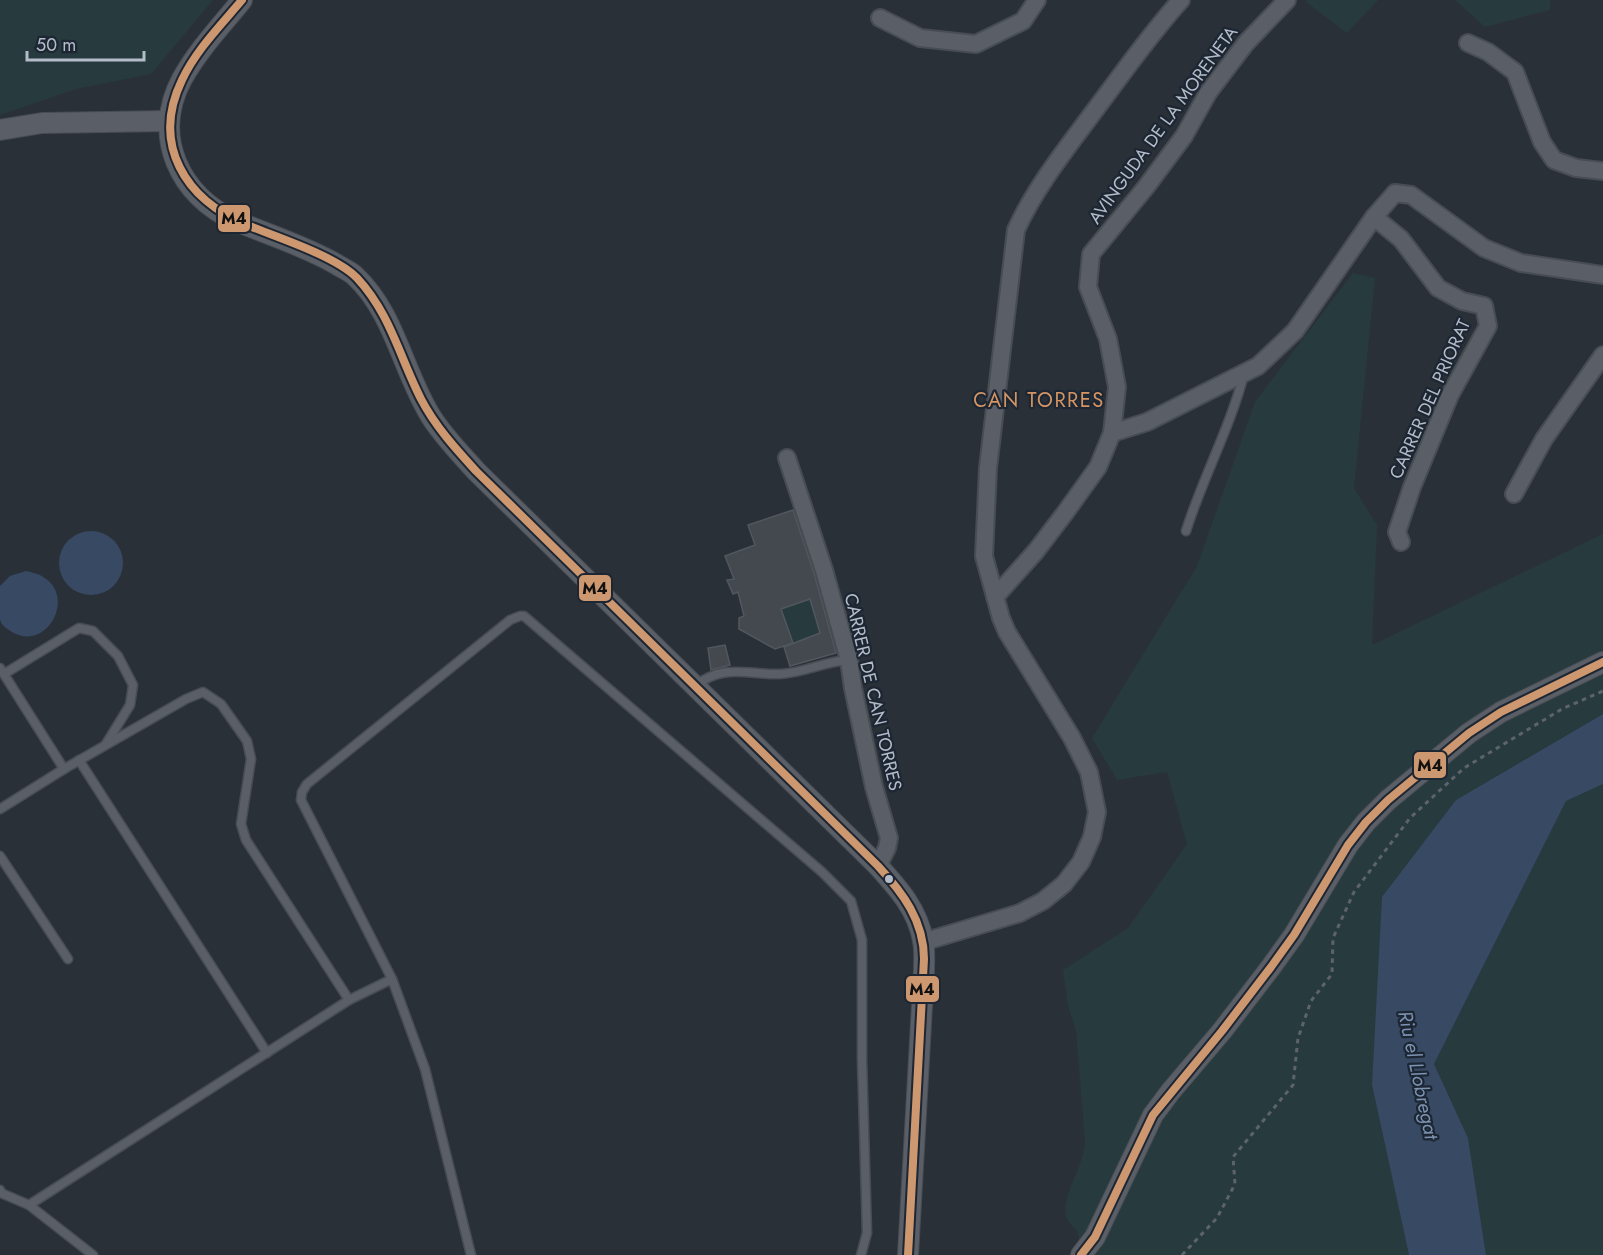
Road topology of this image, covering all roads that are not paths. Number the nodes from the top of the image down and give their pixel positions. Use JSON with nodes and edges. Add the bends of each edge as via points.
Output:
{"nodes":[{"id":1,"x":242,"y":0,"type":"edge"},
{"id":2,"x":1037,"y":0,"type":"edge"},
{"id":3,"x":1181,"y":0,"type":"edge"},
{"id":4,"x":1287,"y":0,"type":"edge"},
{"id":5,"x":880,"y":18,"type":"dead end"},
{"id":6,"x":1468,"y":43,"type":"dead end"},
{"id":7,"x":169,"y":121,"type":"junction"},
{"id":8,"x":0,"y":130,"type":"edge"},
{"id":9,"x":1603,"y":171,"type":"edge"},
{"id":10,"x":1374,"y":217,"type":"junction"},
{"id":11,"x":1603,"y":275,"type":"edge"},
{"id":12,"x":1603,"y":355,"type":"edge"},
{"id":13,"x":1244,"y":373,"type":"junction"},
{"id":14,"x":1112,"y":433,"type":"junction"},
{"id":15,"x":787,"y":458,"type":"dead end"},
{"id":16,"x":1514,"y":494,"type":"dead end"},
{"id":17,"x":1186,"y":531,"type":"dead end"},
{"id":18,"x":1401,"y":542,"type":"dead end"},
{"id":19,"x":995,"y":597,"type":"junction"},
{"id":20,"x":849,"y":660,"type":"junction"},
{"id":21,"x":1603,"y":662,"type":"edge"},
{"id":22,"x":2,"y":671,"type":"edge"},
{"id":23,"x":694,"y":686,"type":"junction"},
{"id":24,"x":106,"y":745,"type":"junction"},
{"id":25,"x":79,"y":760,"type":"junction"},
{"id":26,"x":64,"y":769,"type":"junction"},
{"id":27,"x":0,"y":809,"type":"edge"},
{"id":28,"x":0,"y":856,"type":"edge"},
{"id":29,"x":878,"y":866,"type":"junction"},
{"id":30,"x":923,"y":942,"type":"junction"},
{"id":31,"x":68,"y":959,"type":"dead end"},
{"id":32,"x":392,"y":979,"type":"junction"},
{"id":33,"x":350,"y":1000,"type":"junction"},
{"id":34,"x":267,"y":1053,"type":"junction"},
{"id":35,"x":0,"y":1192,"type":"edge"},
{"id":36,"x":29,"y":1205,"type":"junction"},
{"id":37,"x":93,"y":1255,"type":"edge"},
{"id":38,"x":471,"y":1255,"type":"edge"},
{"id":39,"x":861,"y":1255,"type":"edge"},
{"id":40,"x":908,"y":1255,"type":"edge"},
{"id":41,"x":1082,"y":1255,"type":"edge"}],
"edges":[{"from":1,"to":7,"type":"street","via":[[181,81]]},
{"from":2,"to":5,"type":"street","via":[[1023,21],[976,44],[920,39]]},
{"from":3,"to":19,"type":"street","via":[[1070,144],[1028,204],[1016,230],[988,468],[984,556]]},
{"from":4,"to":14,"type":"street","name":"AVINGUDA DE LA MORENETA","via":[[1246,43],[1208,93],[1184,136],[1090,254],[1088,287],[1108,339],[1117,387]]},
{"from":6,"to":9,"type":"street","via":[[1515,72],[1542,142],[1554,160]]},
{"from":7,"to":8,"type":"street","via":[[42,123]]},
{"from":7,"to":23,"type":"street","via":[[176,163],[193,192],[233,220],[326,258],[354,275],[383,315],[430,416],[453,446]]},
{"from":10,"to":11,"type":"street","via":[[1395,193],[1411,195],[1485,248],[1521,263]]},
{"from":10,"to":13,"type":"street","via":[[1295,331],[1258,366]]},
{"from":10,"to":18,"type":"street","name":"CARRER DEL PRIORAT","via":[[1401,239],[1438,288],[1462,301],[1484,306],[1488,326],[1450,395],[1424,456],[1397,532]]},
{"from":12,"to":16,"type":"street","via":[[1544,439]]},
{"from":13,"to":14,"type":"street","via":[[1147,422]]},
{"from":13,"to":17,"type":"lane","via":[[1228,426]]},
{"from":14,"to":19,"type":"street","name":"AVINGUDA DE LA MORENETA","via":[[1098,467],[1036,551]]},
{"from":15,"to":20,"type":"street","name":"CARRER DE CAN TORRES"},
{"from":19,"to":30,"type":"street","via":[[1007,632],[1089,772],[1097,812],[1092,837],[1081,862],[1064,884],[1043,901],[1020,913]]},
{"from":20,"to":23,"type":"lane","via":[[780,674],[738,670],[705,677]]},
{"from":20,"to":29,"type":"street","name":"CARRER DE CAN TORRES","via":[[874,787],[889,838]]},
{"from":21,"to":41,"type":"street","via":[[1502,712],[1470,733],[1366,822],[1272,967],[1153,1115],[1095,1237]]},
{"from":22,"to":24,"type":"lane","via":[[79,628],[93,631],[118,656],[133,685],[130,705]]},
{"from":22,"to":26,"type":"lane"},
{"from":23,"to":29,"type":"street"},
{"from":24,"to":25,"type":"lane"},
{"from":24,"to":33,"type":"lane","via":[[203,692],[221,704],[247,741],[251,759],[241,824],[246,840]]},
{"from":25,"to":26,"type":"lane"},
{"from":25,"to":34,"type":"lane"},
{"from":26,"to":27,"type":"lane"},
{"from":28,"to":31,"type":"lane"},
{"from":29,"to":30,"type":"street","via":[[903,893],[915,914]]},
{"from":30,"to":40,"type":"street"},
{"from":32,"to":33,"type":"lane"},
{"from":32,"to":38,"type":"lane","via":[[424,1069]]},
{"from":32,"to":39,"type":"lane","via":[[302,800],[302,792],[510,620],[525,616],[851,901],[862,940],[867,1233]]},
{"from":33,"to":34,"type":"lane"},
{"from":34,"to":36,"type":"lane"},
{"from":35,"to":36,"type":"lane"},
{"from":36,"to":37,"type":"lane"}]}
